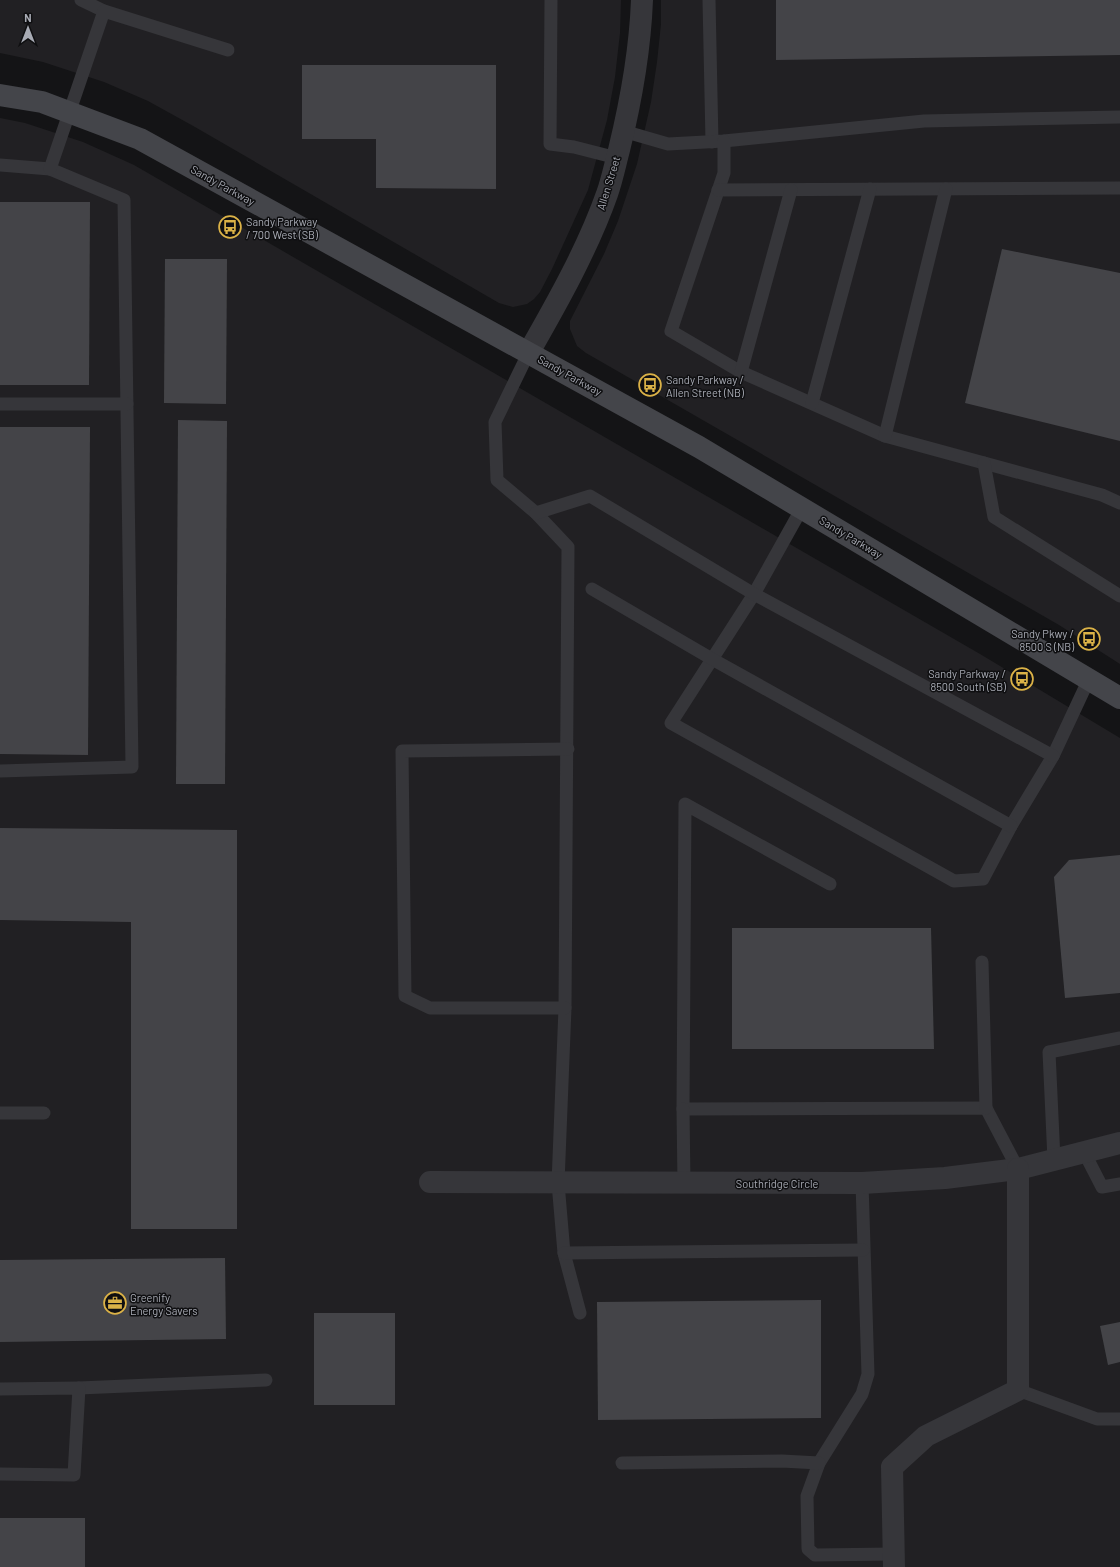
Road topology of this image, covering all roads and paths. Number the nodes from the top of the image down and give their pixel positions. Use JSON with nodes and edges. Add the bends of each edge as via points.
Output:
{"nodes":[{"id":1,"x":81,"y":0,"type":"edge"},
{"id":2,"x":551,"y":0,"type":"edge"},
{"id":3,"x":642,"y":0,"type":"edge"},
{"id":4,"x":709,"y":0,"type":"edge"},
{"id":5,"x":104,"y":11,"type":"junction"},
{"id":6,"x":228,"y":50,"type":"dead end"},
{"id":7,"x":0,"y":95,"type":"edge"},
{"id":8,"x":70,"y":113,"type":"junction"},
{"id":9,"x":1120,"y":118,"type":"edge"},
{"id":10,"x":623,"y":131,"type":"junction"},
{"id":11,"x":718,"y":142,"type":"junction"},
{"id":12,"x":617,"y":158,"type":"junction"},
{"id":13,"x":0,"y":165,"type":"edge"},
{"id":14,"x":50,"y":169,"type":"junction"},
{"id":15,"x":1120,"y":188,"type":"edge"},
{"id":16,"x":870,"y":189,"type":"junction"},
{"id":17,"x":946,"y":189,"type":"junction"},
{"id":18,"x":718,"y":190,"type":"junction"},
{"id":19,"x":791,"y":190,"type":"junction"},
{"id":20,"x":529,"y":352,"type":"junction"},
{"id":21,"x":740,"y":372,"type":"junction"},
{"id":22,"x":0,"y":404,"type":"edge"},
{"id":23,"x":127,"y":404,"type":"junction"},
{"id":24,"x":812,"y":404,"type":"junction"},
{"id":25,"x":885,"y":436,"type":"junction"},
{"id":26,"x":984,"y":463,"type":"junction"},
{"id":27,"x":1120,"y":503,"type":"edge"},
{"id":28,"x":802,"y":508,"type":"junction"},
{"id":29,"x":536,"y":513,"type":"junction"},
{"id":30,"x":592,"y":589,"type":"dead end"},
{"id":31,"x":754,"y":594,"type":"junction"},
{"id":32,"x":1120,"y":596,"type":"edge"},
{"id":33,"x":712,"y":659,"type":"junction"},
{"id":34,"x":1089,"y":679,"type":"junction"},
{"id":35,"x":1120,"y":698,"type":"edge"},
{"id":36,"x":568,"y":748,"type":"junction"},
{"id":37,"x":1053,"y":756,"type":"junction"},
{"id":38,"x":0,"y":771,"type":"edge"},
{"id":39,"x":1011,"y":826,"type":"junction"},
{"id":40,"x":830,"y":884,"type":"dead end"},
{"id":41,"x":982,"y":962,"type":"dead end"},
{"id":42,"x":565,"y":1008,"type":"junction"},
{"id":43,"x":1120,"y":1038,"type":"edge"},
{"id":44,"x":986,"y":1108,"type":"junction"},
{"id":45,"x":683,"y":1109,"type":"junction"},
{"id":46,"x":44,"y":1112,"type":"dead end"},
{"id":47,"x":0,"y":1113,"type":"edge"},
{"id":48,"x":1120,"y":1143,"type":"edge"},
{"id":49,"x":1084,"y":1152,"type":"junction"},
{"id":50,"x":1054,"y":1160,"type":"junction"},
{"id":51,"x":1018,"y":1168,"type":"junction"},
{"id":52,"x":430,"y":1182,"type":"dead end"},
{"id":53,"x":558,"y":1183,"type":"junction"},
{"id":54,"x":684,"y":1183,"type":"junction"},
{"id":55,"x":862,"y":1183,"type":"junction"},
{"id":56,"x":1120,"y":1184,"type":"edge"},
{"id":57,"x":864,"y":1250,"type":"junction"},
{"id":58,"x":564,"y":1253,"type":"junction"},
{"id":59,"x":580,"y":1313,"type":"dead end"},
{"id":60,"x":266,"y":1380,"type":"dead end"},
{"id":61,"x":79,"y":1388,"type":"junction"},
{"id":62,"x":0,"y":1389,"type":"edge"},
{"id":63,"x":1018,"y":1390,"type":"junction"},
{"id":64,"x":1120,"y":1418,"type":"edge"},
{"id":65,"x":622,"y":1463,"type":"dead end"},
{"id":66,"x":820,"y":1463,"type":"junction"},
{"id":67,"x":0,"y":1474,"type":"edge"},
{"id":68,"x":894,"y":1561,"type":"edge"}],
"edges":[{"from":1,"to":5,"type":"lane"},
{"from":2,"to":12,"type":"lane","via":[[550,144]]},
{"from":3,"to":10,"type":"street","name":"Allen Street","via":[[634,80]]},
{"from":4,"to":11,"type":"lane"},
{"from":5,"to":6,"type":"lane"},
{"from":5,"to":8,"type":"lane"},
{"from":7,"to":8,"type":"main road","name":"Sandy Parkway","via":[[42,102]]},
{"from":8,"to":14,"type":"lane"},
{"from":8,"to":20,"type":"main road","name":"Sandy Parkway","via":[[140,140]]},
{"from":9,"to":11,"type":"lane","via":[[924,121]]},
{"from":10,"to":11,"type":"lane","via":[[668,144]]},
{"from":10,"to":12,"type":"street","name":"Allen Street"},
{"from":11,"to":18,"type":"lane","via":[[724,173]]},
{"from":12,"to":20,"type":"street","name":"Allen Street","via":[[607,194],[593,228]]},
{"from":13,"to":14,"type":"lane"},
{"from":14,"to":23,"type":"lane","via":[[124,200]]},
{"from":15,"to":17,"type":"lane"},
{"from":16,"to":17,"type":"lane"},
{"from":16,"to":19,"type":"lane"},
{"from":16,"to":24,"type":"lane"},
{"from":17,"to":25,"type":"lane"},
{"from":18,"to":19,"type":"lane"},
{"from":18,"to":21,"type":"lane","via":[[671,331]]},
{"from":19,"to":21,"type":"lane"},
{"from":20,"to":28,"type":"main road","name":"Sandy Parkway"},
{"from":20,"to":29,"type":"lane","via":[[495,422],[497,480]]},
{"from":21,"to":24,"type":"lane"},
{"from":22,"to":23,"type":"lane"},
{"from":23,"to":38,"type":"lane","via":[[132,767]]},
{"from":24,"to":25,"type":"lane"},
{"from":25,"to":26,"type":"lane"},
{"from":26,"to":27,"type":"lane","via":[[1102,495]]},
{"from":26,"to":32,"type":"lane","via":[[994,517]]},
{"from":28,"to":31,"type":"lane"},
{"from":28,"to":34,"type":"main road","name":"Sandy Parkway"},
{"from":29,"to":31,"type":"lane","via":[[590,496]]},
{"from":29,"to":36,"type":"lane","via":[[568,547]]},
{"from":30,"to":33,"type":"lane"},
{"from":31,"to":33,"type":"lane"},
{"from":31,"to":37,"type":"lane"},
{"from":33,"to":39,"type":"lane"},
{"from":33,"to":39,"type":"lane","via":[[671,723],[954,881],[983,879]]},
{"from":34,"to":35,"type":"main road","name":"Sandy Parkway"},
{"from":34,"to":37,"type":"lane"},
{"from":36,"to":42,"type":"lane"},
{"from":36,"to":42,"type":"lane","via":[[402,751],[405,996],[430,1008]]},
{"from":37,"to":39,"type":"lane"},
{"from":40,"to":45,"type":"lane","via":[[685,804]]},
{"from":41,"to":44,"type":"lane"},
{"from":42,"to":53,"type":"lane"},
{"from":43,"to":50,"type":"lane","via":[[1049,1052]]},
{"from":44,"to":45,"type":"lane"},
{"from":44,"to":51,"type":"lane"},
{"from":45,"to":54,"type":"lane"},
{"from":46,"to":47,"type":"lane"},
{"from":48,"to":49,"type":"street","name":"Southridge Circle"},
{"from":49,"to":50,"type":"street","name":"Southridge Circle"},
{"from":49,"to":56,"type":"lane","via":[[1102,1188]]},
{"from":50,"to":51,"type":"street","name":"Southridge Circle"},
{"from":51,"to":55,"type":"street","name":"Southridge Circle","via":[[946,1178]]},
{"from":51,"to":63,"type":"street"},
{"from":52,"to":53,"type":"street","name":"Southridge Circle"},
{"from":53,"to":54,"type":"street","name":"Southridge Circle"},
{"from":53,"to":58,"type":"lane"},
{"from":54,"to":55,"type":"street","name":"Southridge Circle"},
{"from":55,"to":57,"type":"lane"},
{"from":57,"to":58,"type":"lane"},
{"from":57,"to":66,"type":"lane","via":[[868,1374],[862,1394]]},
{"from":58,"to":59,"type":"lane"},
{"from":60,"to":61,"type":"lane"},
{"from":61,"to":62,"type":"lane"},
{"from":61,"to":67,"type":"lane","via":[[74,1475]]},
{"from":63,"to":64,"type":"lane","via":[[1097,1419]]},
{"from":63,"to":68,"type":"street","via":[[926,1436],[892,1467]]},
{"from":65,"to":66,"type":"lane"},
{"from":66,"to":68,"type":"lane","via":[[807,1496],[808,1549],[816,1555]]}]}
